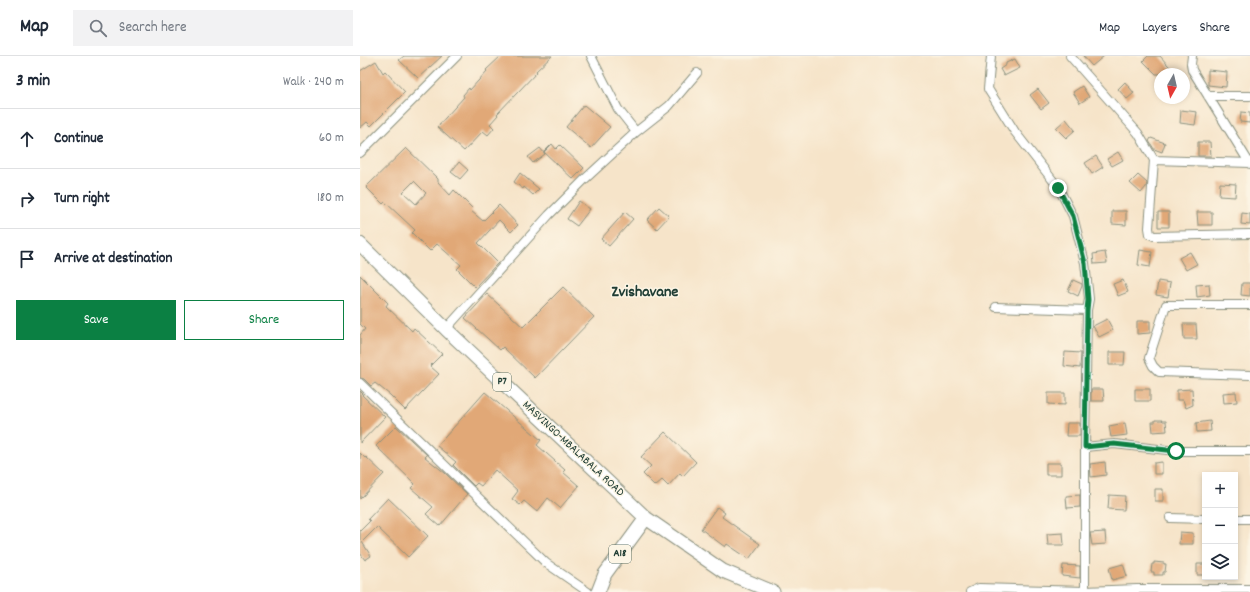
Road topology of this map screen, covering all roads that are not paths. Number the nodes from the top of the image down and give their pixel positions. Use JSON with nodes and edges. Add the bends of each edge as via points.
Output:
{"nodes":[{"id":1,"x":457,"y":56,"type":"edge"},
{"id":2,"x":591,"y":56,"type":"edge"},
{"id":3,"x":991,"y":56,"type":"edge"},
{"id":4,"x":1070,"y":56,"type":"edge"},
{"id":5,"x":1192,"y":56,"type":"edge"},
{"id":6,"x":697,"y":73,"type":"dead end"},
{"id":7,"x":1208,"y":96,"type":"junction"},
{"id":8,"x":1250,"y":96,"type":"edge"},
{"id":9,"x":636,"y":132,"type":"junction"},
{"id":10,"x":360,"y":153,"type":"edge"},
{"id":11,"x":1154,"y":160,"type":"junction"},
{"id":12,"x":1250,"y":163,"type":"edge"},
{"id":13,"x":1250,"y":234,"type":"edge"},
{"id":14,"x":360,"y":244,"type":"edge"},
{"id":15,"x":996,"y":306,"type":"dead end"},
{"id":16,"x":1250,"y":306,"type":"edge"},
{"id":17,"x":1087,"y":310,"type":"junction"},
{"id":18,"x":446,"y":329,"type":"junction"},
{"id":19,"x":1250,"y":375,"type":"edge"},
{"id":20,"x":360,"y":383,"type":"edge"},
{"id":21,"x":1085,"y":447,"type":"junction"},
{"id":22,"x":1250,"y":451,"type":"edge"},
{"id":23,"x":646,"y":518,"type":"junction"},
{"id":24,"x":1170,"y":518,"type":"dead end"},
{"id":25,"x":1202,"y":519,"type":"edge"},
{"id":26,"x":1238,"y":519,"type":"edge"},
{"id":27,"x":1250,"y":519,"type":"edge"},
{"id":28,"x":1250,"y":588,"type":"edge"},
{"id":29,"x":1085,"y":590,"type":"junction"},
{"id":30,"x":588,"y":592,"type":"edge"},
{"id":31,"x":598,"y":592,"type":"edge"},
{"id":32,"x":773,"y":592,"type":"edge"},
{"id":33,"x":970,"y":592,"type":"edge"}],
"edges":[{"from":1,"to":10,"type":"street"},
{"from":2,"to":9,"type":"street","via":[[618,109]]},
{"from":3,"to":17,"type":"street","via":[[988,89],[1015,132],[1058,188],[1073,216],[1085,263]]},
{"from":4,"to":11,"type":"street","via":[[1138,133]]},
{"from":5,"to":7,"type":"street","via":[[1192,70]]},
{"from":6,"to":9,"type":"street","via":[[669,106]]},
{"from":7,"to":8,"type":"street"},
{"from":7,"to":12,"type":"street"},
{"from":9,"to":18,"type":"street","via":[[549,215]]},
{"from":11,"to":12,"type":"street"},
{"from":11,"to":13,"type":"street","via":[[1150,234]]},
{"from":14,"to":18,"type":"highway","name":"MASVINGO-MBALABALA ROAD","number":"P7"},
{"from":15,"to":17,"type":"street"},
{"from":16,"to":19,"type":"street","via":[[1166,306],[1149,358],[1159,372]]},
{"from":17,"to":21,"type":"street"},
{"from":18,"to":23,"type":"highway","name":"MASVINGO-MBALABALA ROAD","number":"P7"},
{"from":20,"to":30,"type":"street","via":[[546,564]]},
{"from":21,"to":22,"type":"street","via":[[1114,444],[1176,451]]},
{"from":21,"to":29,"type":"street"},
{"from":23,"to":31,"type":"highway","number":"A18","via":[[605,574]]},
{"from":23,"to":32,"type":"highway","name":"MASVINGO-MBALABALA ROAD","number":"P7","via":[[723,571]]},
{"from":24,"to":25,"type":"street"},
{"from":26,"to":27,"type":"street"},
{"from":28,"to":29,"type":"street"},
{"from":29,"to":33,"type":"street","via":[[980,588]]}]}
